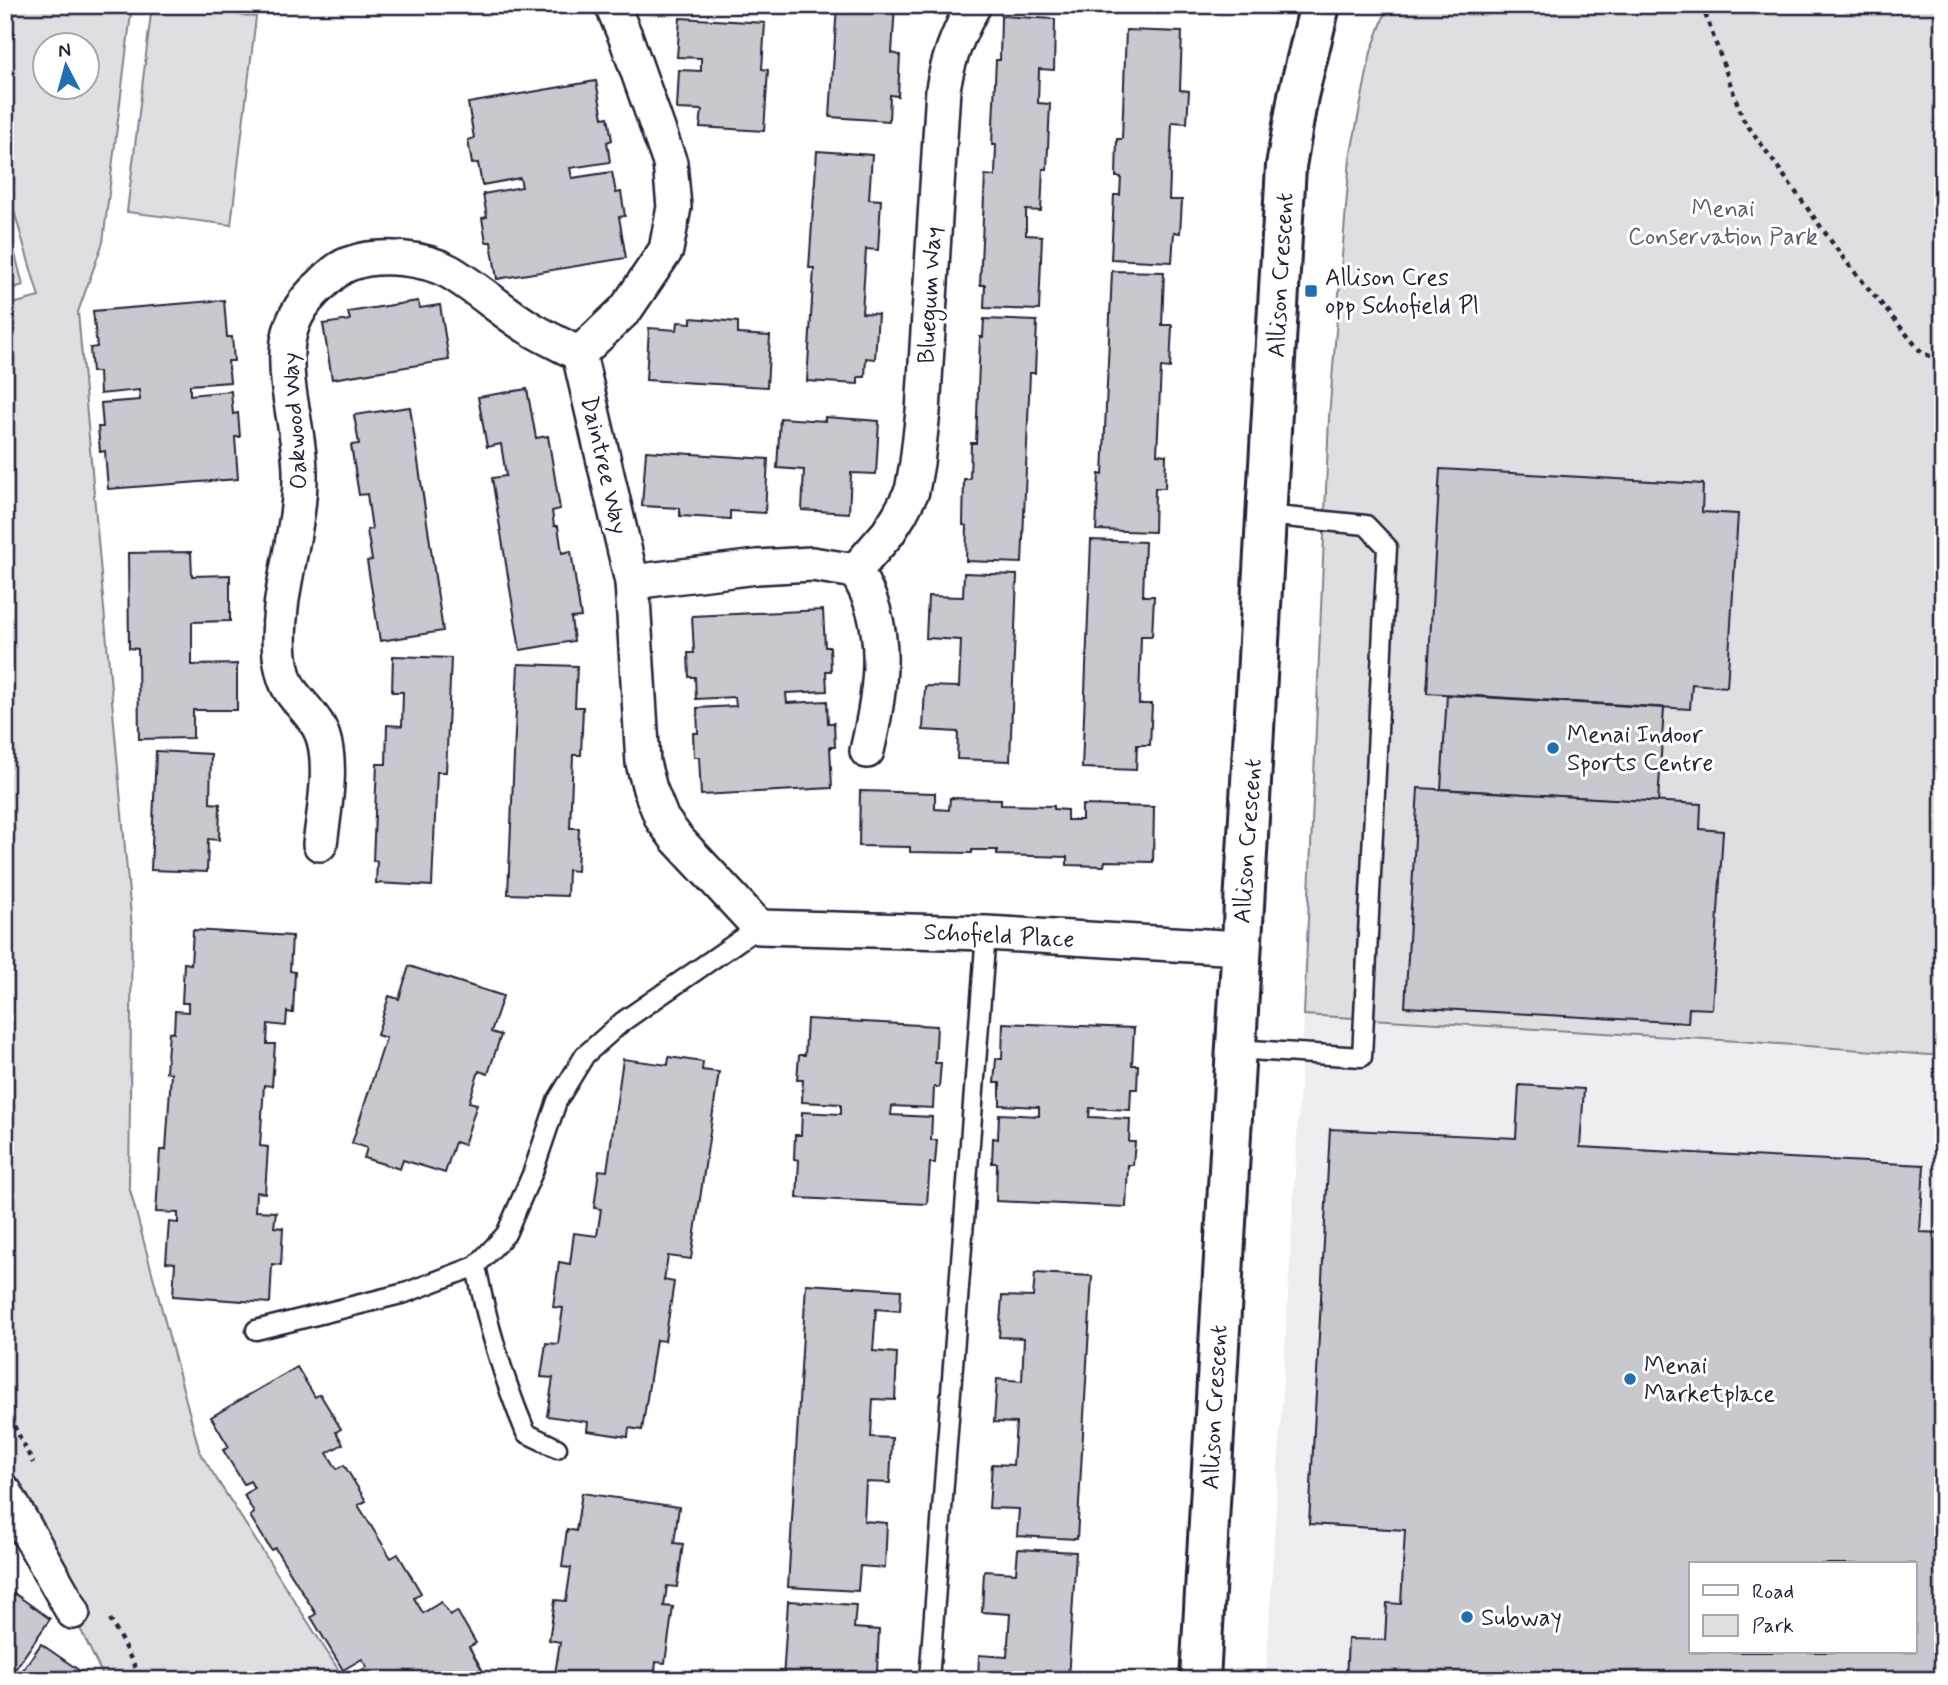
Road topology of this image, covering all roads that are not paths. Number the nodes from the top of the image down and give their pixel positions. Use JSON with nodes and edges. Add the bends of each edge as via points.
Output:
{"nodes":[{"id":1,"x":612,"y":5,"type":"edge"},
{"id":2,"x":974,"y":5,"type":"edge"},
{"id":3,"x":1320,"y":5,"type":"edge"},
{"id":4,"x":579,"y":354,"type":"junction"},
{"id":5,"x":1266,"y":515,"type":"junction"},
{"id":6,"x":855,"y":571,"type":"junction"},
{"id":7,"x":632,"y":582,"type":"junction"},
{"id":8,"x":867,"y":751,"type":"dead end"},
{"id":9,"x":320,"y":844,"type":"dead end"},
{"id":10,"x":758,"y":927,"type":"junction"},
{"id":11,"x":986,"y":933,"type":"junction"},
{"id":12,"x":1240,"y":948,"type":"junction"},
{"id":13,"x":1234,"y":1049,"type":"junction"},
{"id":14,"x":476,"y":1266,"type":"junction"},
{"id":15,"x":256,"y":1330,"type":"dead end"},
{"id":16,"x":557,"y":1448,"type":"dead end"},
{"id":17,"x":5,"y":1492,"type":"edge"},
{"id":18,"x":73,"y":1612,"type":"dead end"},
{"id":19,"x":929,"y":1680,"type":"edge"},
{"id":20,"x":1200,"y":1680,"type":"edge"}],
"edges":[{"from":1,"to":4,"type":"street","via":[[670,163],[674,207],[666,250],[626,309]]},
{"from":2,"to":6,"type":"street","name":"Bluegum Way","via":[[948,59],[943,89],[923,412],[914,481],[900,514]]},
{"from":3,"to":5,"type":"street","name":"Allison Crescent","via":[[1286,166]]},
{"from":4,"to":7,"type":"street","name":"Daintree Way"},
{"from":4,"to":9,"type":"street","name":"Oakwood Way","via":[[528,327],[448,271],[417,261],[371,258],[350,263],[314,290],[298,311],[287,351],[300,500],[283,586],[280,655],[290,693],[318,725],[325,744]]},
{"from":5,"to":12,"type":"street","name":"Allison Crescent"},
{"from":5,"to":13,"type":"lane","via":[[1366,525],[1387,547],[1362,1057]]},
{"from":6,"to":7,"type":"street","via":[[811,564]]},
{"from":6,"to":8,"type":"street","via":[[873,603],[879,638],[876,714]]},
{"from":7,"to":10,"type":"street","name":"Daintree Way","via":[[643,763],[650,789],[662,819],[677,839]]},
{"from":10,"to":11,"type":"street","name":"Schofield Place"},
{"from":10,"to":14,"type":"lane","via":[[622,1022],[584,1055],[557,1101],[506,1234]]},
{"from":11,"to":12,"type":"street","name":"Schofield Place"},
{"from":11,"to":19,"type":"lane"},
{"from":12,"to":13,"type":"street","name":"Allison Crescent"},
{"from":13,"to":20,"type":"street","name":"Allison Crescent"},
{"from":14,"to":15,"type":"lane","via":[[405,1293]]},
{"from":14,"to":16,"type":"lane","via":[[505,1384],[526,1433]]},
{"from":17,"to":18,"type":"street"}]}
